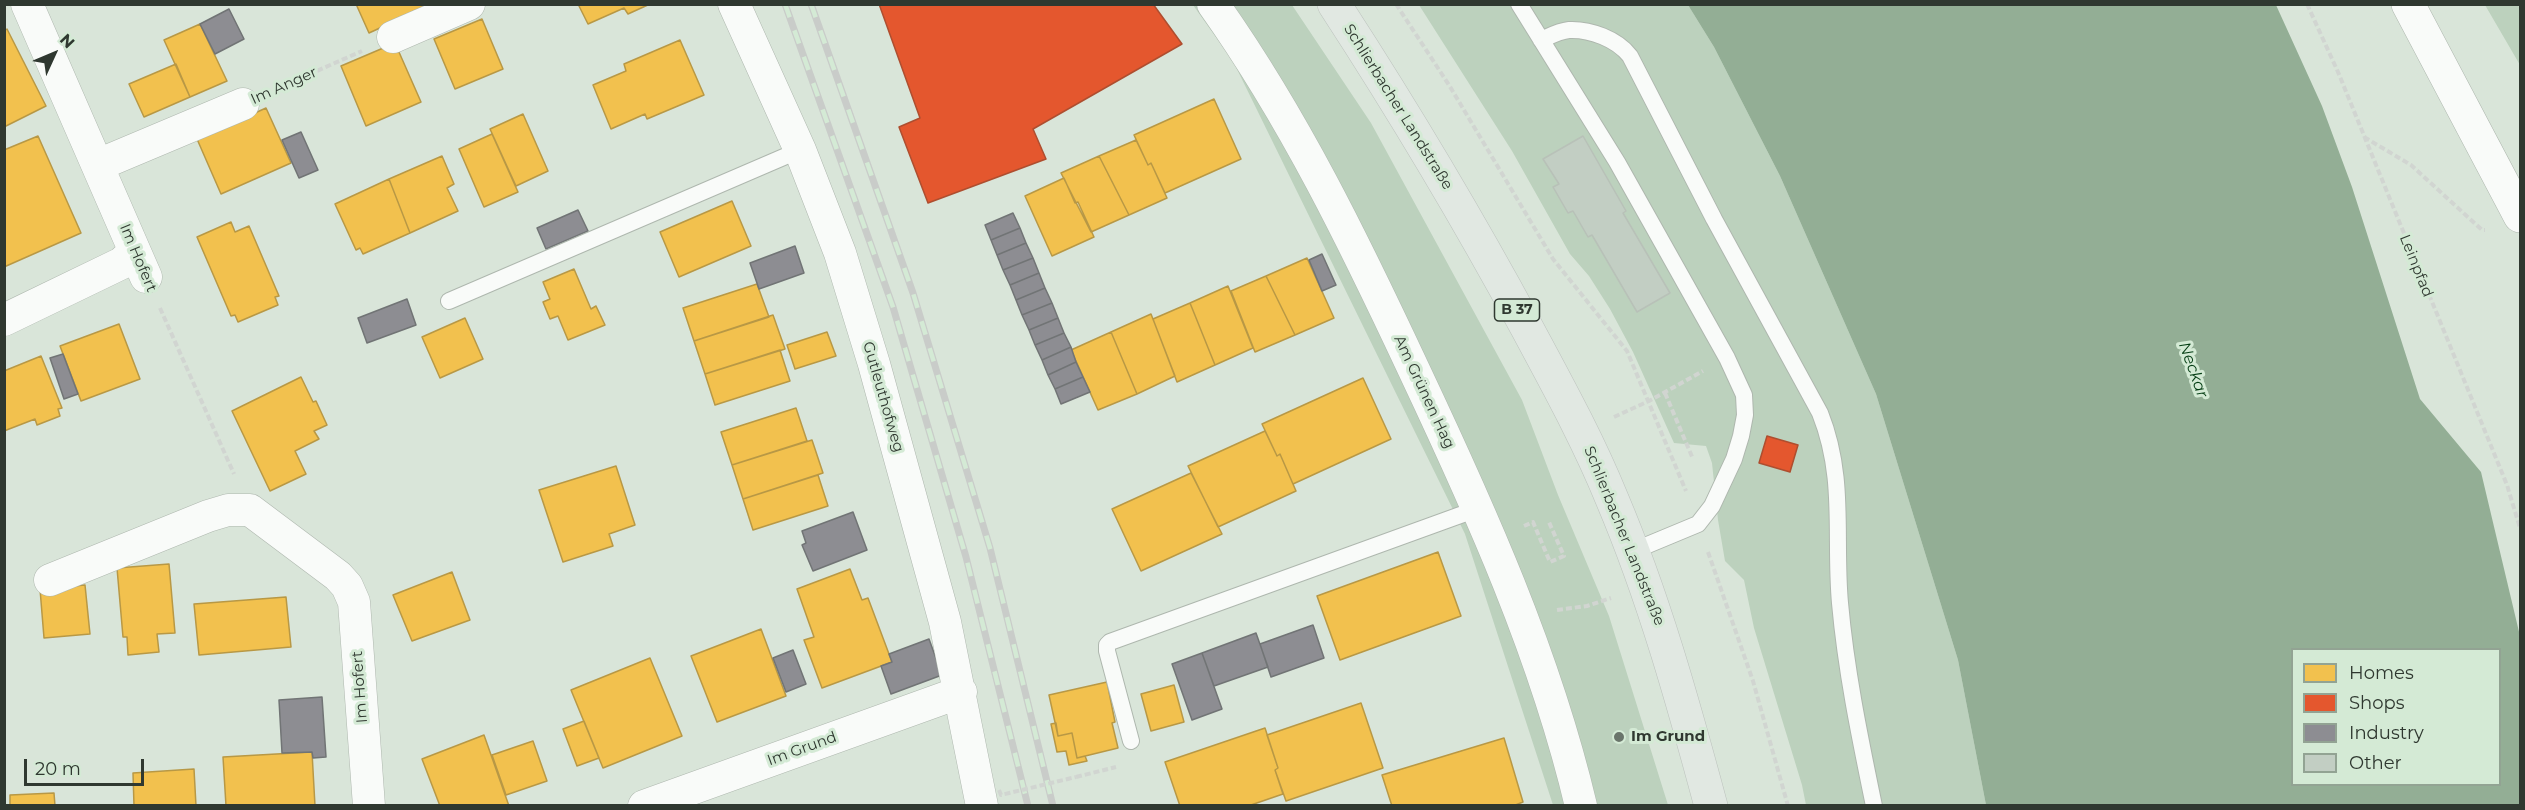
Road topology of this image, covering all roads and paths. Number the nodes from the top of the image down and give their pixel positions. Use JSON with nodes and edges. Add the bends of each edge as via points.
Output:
{"nodes":[{"id":1,"x":27,"y":4,"type":"edge"},
{"id":2,"x":469,"y":4,"type":"edge"},
{"id":3,"x":734,"y":4,"type":"edge"},
{"id":4,"x":1212,"y":4,"type":"edge"},
{"id":5,"x":1334,"y":4,"type":"edge"},
{"id":6,"x":1396,"y":4,"type":"edge"},
{"id":7,"x":1519,"y":4,"type":"edge"},
{"id":8,"x":2307,"y":4,"type":"edge"},
{"id":9,"x":2408,"y":4,"type":"edge"},
{"id":10,"x":393,"y":37,"type":"joint"},
{"id":11,"x":1541,"y":40,"type":"junction"},
{"id":12,"x":243,"y":104,"type":"joint"},
{"id":13,"x":2363,"y":136,"type":"junction"},
{"id":14,"x":800,"y":150,"type":"junction"},
{"id":15,"x":98,"y":165,"type":"junction"},
{"id":16,"x":2520,"y":215,"type":"edge"},
{"id":17,"x":133,"y":248,"type":"junction"},
{"id":18,"x":146,"y":277,"type":"joint"},
{"id":19,"x":448,"y":301,"type":"dead end"},
{"id":20,"x":4,"y":320,"type":"edge"},
{"id":21,"x":1727,"y":358,"type":"junction"},
{"id":22,"x":1665,"y":393,"type":"junction"},
{"id":23,"x":1649,"y":401,"type":"junction"},
{"id":24,"x":1581,"y":431,"type":"junction"},
{"id":25,"x":1693,"y":459,"type":"dead end"},
{"id":26,"x":1477,"y":509,"type":"junction"},
{"id":27,"x":250,"y":510,"type":"junction"},
{"id":28,"x":1548,"y":520,"type":"dead end"},
{"id":29,"x":1698,"y":524,"type":"junction"},
{"id":30,"x":2520,"y":528,"type":"edge"},
{"id":31,"x":1537,"y":531,"type":"dead end"},
{"id":32,"x":1633,"y":551,"type":"junction"},
{"id":33,"x":50,"y":580,"type":"dead end"},
{"id":34,"x":1646,"y":584,"type":"junction"},
{"id":35,"x":1521,"y":616,"type":"junction"},
{"id":36,"x":961,"y":692,"type":"junction"},
{"id":37,"x":1131,"y":741,"type":"dead end"},
{"id":38,"x":1126,"y":764,"type":"dead end"},
{"id":39,"x":991,"y":798,"type":"edge"},
{"id":40,"x":369,"y":806,"type":"edge"},
{"id":41,"x":644,"y":806,"type":"edge"},
{"id":42,"x":1581,"y":806,"type":"edge"},
{"id":43,"x":1711,"y":806,"type":"edge"},
{"id":44,"x":1788,"y":806,"type":"edge"},
{"id":45,"x":1874,"y":806,"type":"edge"}],
"edges":[{"from":1,"to":15,"type":"street","name":"Im Hofert"},
{"from":2,"to":10,"type":"street"},
{"from":3,"to":14,"type":"street","name":"Gutleuthofweg"},
{"from":4,"to":26,"type":"street","name":"Am Grünen Hag","via":[[1322,180]]},
{"from":5,"to":24,"type":"main road","name":"Schlierbacher Landstraße","number":"B 37","via":[[1397,101],[1481,244]]},
{"from":6,"to":23,"type":"path","via":[[1553,259],[1628,351]]},
{"from":7,"to":11,"type":"lane"},
{"from":8,"to":13,"type":"path","name":"Leinpfad"},
{"from":9,"to":16,"type":"main road"},
{"from":10,"to":12,"type":"path","name":"Im Anger"},
{"from":11,"to":21,"type":"lane","via":[[1617,162]]},
{"from":11,"to":45,"type":"lane","via":[[1567,30],[1578,31],[1613,41],[1630,56],[1820,413],[1836,473],[1845,654]]},
{"from":12,"to":15,"type":"street","name":"Im Anger"},
{"from":13,"to":16,"type":"path","via":[[2411,165],[2482,230],[2488,231]]},
{"from":13,"to":30,"type":"path","name":"Leinpfad","via":[[2507,485]]},
{"from":14,"to":19,"type":"lane"},
{"from":14,"to":36,"type":"street","name":"Gutleuthofweg","via":[[840,253],[874,364]]},
{"from":15,"to":17,"type":"street","name":"Im Hofert"},
{"from":17,"to":18,"type":"street","name":"Im Hofert"},
{"from":17,"to":20,"type":"street","via":[[122,263]]},
{"from":18,"to":27,"type":"path","name":"Im Hofert"},
{"from":21,"to":22,"type":"path"},
{"from":21,"to":29,"type":"lane","via":[[1744,395],[1744,425],[1721,490]]},
{"from":22,"to":23,"type":"path"},
{"from":22,"to":25,"type":"path"},
{"from":23,"to":24,"type":"path"},
{"from":23,"to":29,"type":"path"},
{"from":24,"to":32,"type":"main road","name":"Schlierbacher Landstraße","number":"B 37"},
{"from":26,"to":35,"type":"street","name":"Am Grünen Hag"},
{"from":26,"to":37,"type":"lane","via":[[1110,642],[1107,651]]},
{"from":27,"to":33,"type":"street","via":[[228,510],[208,516]]},
{"from":27,"to":40,"type":"street","name":"Im Hofert","via":[[338,576],[351,594]]},
{"from":28,"to":31,"type":"path","via":[[1564,556],[1550,562]]},
{"from":29,"to":32,"type":"lane"},
{"from":29,"to":44,"type":"path","via":[[1753,681]]},
{"from":32,"to":34,"type":"main road","name":"Schlierbacher Landstraße","number":"B 37"},
{"from":34,"to":35,"type":"path","via":[[1603,602]]},
{"from":34,"to":43,"type":"main road","name":"Schlierbacher Landstraße","number":"B 37"},
{"from":35,"to":42,"type":"street","name":"Am Grünen Hag","via":[[1548,690]]},
{"from":36,"to":39,"type":"street","name":"Gutleuthofweg"},
{"from":36,"to":41,"type":"street","name":"Im Grund"},
{"from":38,"to":39,"type":"path","bridge":true}]}
